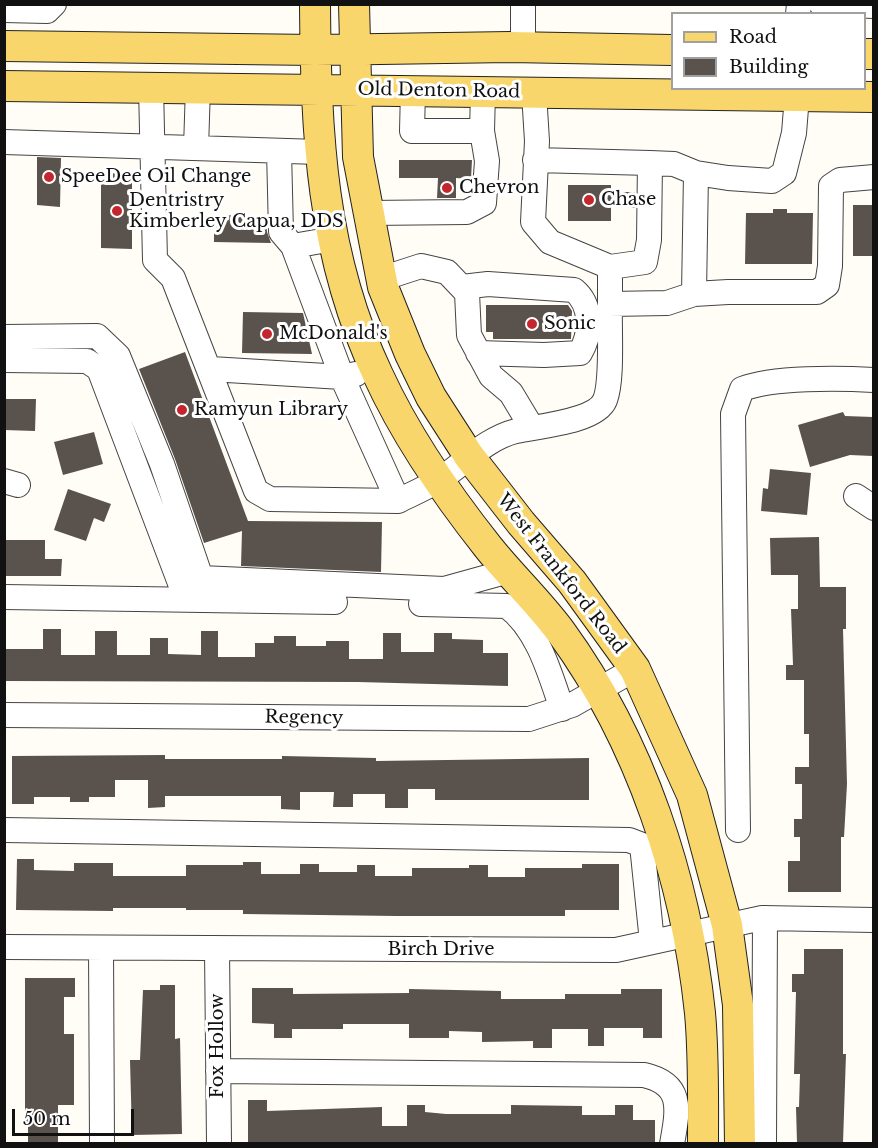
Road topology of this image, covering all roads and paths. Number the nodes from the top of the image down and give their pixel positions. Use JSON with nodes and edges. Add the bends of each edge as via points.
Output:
{"nodes":[{"id":1,"x":54,"y":4,"type":"edge"},
{"id":2,"x":315,"y":4,"type":"edge"},
{"id":3,"x":354,"y":4,"type":"edge"},
{"id":4,"x":523,"y":4,"type":"edge"},
{"id":5,"x":821,"y":4,"type":"edge"},
{"id":6,"x":873,"y":6,"type":"edge"},
{"id":7,"x":9,"y":8,"type":"edge"},
{"id":8,"x":4,"y":46,"type":"edge"},
{"id":9,"x":356,"y":48,"type":"junction"},
{"id":10,"x":523,"y":48,"type":"junction"},
{"id":11,"x":315,"y":50,"type":"junction"},
{"id":12,"x":671,"y":50,"type":"edge"},
{"id":13,"x":4,"y":86,"type":"edge"},
{"id":14,"x":151,"y":87,"type":"junction"},
{"id":15,"x":198,"y":87,"type":"junction"},
{"id":16,"x":318,"y":89,"type":"junction"},
{"id":17,"x":356,"y":89,"type":"junction"},
{"id":18,"x":413,"y":90,"type":"junction"},
{"id":19,"x":483,"y":92,"type":"junction"},
{"id":20,"x":797,"y":92,"type":"edge"},
{"id":21,"x":534,"y":93,"type":"junction"},
{"id":22,"x":873,"y":97,"type":"edge"},
{"id":23,"x":482,"y":131,"type":"junction"},
{"id":24,"x":4,"y":142,"type":"edge"},
{"id":25,"x":151,"y":147,"type":"junction"},
{"id":26,"x":196,"y":148,"type":"junction"},
{"id":27,"x":279,"y":151,"type":"junction"},
{"id":28,"x":319,"y":152,"type":"junction"},
{"id":29,"x":535,"y":160,"type":"junction"},
{"id":30,"x":650,"y":163,"type":"junction"},
{"id":31,"x":696,"y":173,"type":"junction"},
{"id":32,"x":873,"y":177,"type":"edge"},
{"id":33,"x":368,"y":213,"type":"junction"},
{"id":34,"x":333,"y":239,"type":"junction"},
{"id":35,"x":293,"y":246,"type":"junction"},
{"id":36,"x":610,"y":267,"type":"junction"},
{"id":37,"x":381,"y":279,"type":"junction"},
{"id":38,"x":462,"y":287,"type":"junction"},
{"id":39,"x":694,"y":294,"type":"junction"},
{"id":40,"x":610,"y":304,"type":"junction"},
{"id":41,"x":4,"y":337,"type":"edge"},
{"id":42,"x":478,"y":352,"type":"junction"},
{"id":43,"x":4,"y":360,"type":"edge"},
{"id":44,"x":211,"y":369,"type":"junction"},
{"id":45,"x":376,"y":372,"type":"junction"},
{"id":46,"x":342,"y":376,"type":"junction"},
{"id":47,"x":873,"y":380,"type":"edge"},
{"id":48,"x":532,"y":428,"type":"junction"},
{"id":49,"x":470,"y":456,"type":"junction"},
{"id":50,"x":439,"y":480,"type":"junction"},
{"id":51,"x":398,"y":501,"type":"junction"},
{"id":52,"x":509,"y":571,"type":"junction"},
{"id":53,"x":4,"y":597,"type":"edge"},
{"id":54,"x":186,"y":599,"type":"junction"},
{"id":55,"x":635,"y":669,"type":"junction"},
{"id":56,"x":597,"y":689,"type":"junction"},
{"id":57,"x":562,"y":709,"type":"junction"},
{"id":58,"x":4,"y":715,"type":"edge"},
{"id":59,"x":4,"y":830,"type":"edge"},
{"id":60,"x":738,"y":830,"type":"dead end"},
{"id":61,"x":765,"y":918,"type":"junction"},
{"id":62,"x":873,"y":920,"type":"edge"},
{"id":63,"x":727,"y":925,"type":"junction"},
{"id":64,"x":686,"y":934,"type":"junction"},
{"id":65,"x":652,"y":942,"type":"junction"},
{"id":66,"x":4,"y":947,"type":"edge"},
{"id":67,"x":100,"y":948,"type":"junction"},
{"id":68,"x":217,"y":949,"type":"junction"},
{"id":69,"x":218,"y":1071,"type":"junction"},
{"id":70,"x":102,"y":1143,"type":"edge"},
{"id":71,"x":219,"y":1143,"type":"edge"},
{"id":72,"x":672,"y":1143,"type":"edge"},
{"id":73,"x":703,"y":1143,"type":"edge"},
{"id":74,"x":740,"y":1143,"type":"edge"},
{"id":75,"x":764,"y":1143,"type":"edge"}],
"edges":[{"from":1,"to":7,"type":"street","via":[[47,11]]},
{"from":2,"to":11,"type":"main road","name":"West Frankford Road"},
{"from":3,"to":9,"type":"main road","name":"West Frankford Road"},
{"from":4,"to":10,"type":"street"},
{"from":5,"to":6,"type":"street"},
{"from":8,"to":11,"type":"main road"},
{"from":9,"to":10,"type":"main road"},
{"from":9,"to":11,"type":"main road"},
{"from":9,"to":17,"type":"main road","name":"West Frankford Road"},
{"from":10,"to":12,"type":"main road"},
{"from":11,"to":16,"type":"main road","name":"West Frankford Road"},
{"from":13,"to":14,"type":"main road","name":"Old Denton Road"},
{"from":14,"to":15,"type":"main road","name":"Old Denton Road"},
{"from":14,"to":25,"type":"street"},
{"from":15,"to":16,"type":"main road","name":"Old Denton Road"},
{"from":15,"to":26,"type":"street"},
{"from":16,"to":17,"type":"main road","name":"Old Denton Road"},
{"from":16,"to":28,"type":"main road","name":"West Frankford Road"},
{"from":17,"to":18,"type":"main road","name":"Old Denton Road"},
{"from":17,"to":33,"type":"main road","name":"West Frankford Road","via":[[358,157]]},
{"from":18,"to":19,"type":"main road","name":"Old Denton Road"},
{"from":18,"to":23,"type":"street","via":[[412,131]]},
{"from":19,"to":21,"type":"main road","name":"Old Denton Road"},
{"from":19,"to":23,"type":"street"},
{"from":20,"to":21,"type":"main road","name":"Old Denton Road"},
{"from":20,"to":22,"type":"main road","name":"Old Denton Road"},
{"from":20,"to":31,"type":"street","via":[[794,133],[784,173],[772,181]]},
{"from":21,"to":29,"type":"street"},
{"from":23,"to":33,"type":"street","via":[[487,184],[484,203],[467,212]]},
{"from":24,"to":25,"type":"street"},
{"from":25,"to":26,"type":"street"},
{"from":25,"to":44,"type":"street","via":[[155,260],[173,278]]},
{"from":26,"to":27,"type":"street"},
{"from":27,"to":28,"type":"street"},
{"from":27,"to":35,"type":"street","via":[[281,232]]},
{"from":28,"to":34,"type":"main road","name":"West Frankford Road"},
{"from":29,"to":30,"type":"street"},
{"from":29,"to":36,"type":"street","via":[[533,222],[550,242]]},
{"from":30,"to":31,"type":"street","via":[[674,164]]},
{"from":30,"to":36,"type":"street","via":[[645,262]]},
{"from":31,"to":39,"type":"street"},
{"from":32,"to":39,"type":"street","via":[[840,180],[831,186],[830,266],[827,285],[817,292]]},
{"from":33,"to":37,"type":"main road","name":"West Frankford Road"},
{"from":34,"to":35,"type":"street"},
{"from":34,"to":45,"type":"main road","name":"West Frankford Road","via":[[345,292]]},
{"from":35,"to":46,"type":"street"},
{"from":36,"to":40,"type":"street"},
{"from":37,"to":38,"type":"street","via":[[421,266],[447,272]]},
{"from":37,"to":49,"type":"main road","name":"West Frankford Road","via":[[410,354]]},
{"from":38,"to":42,"type":"street","via":[[467,293],[469,334]]},
{"from":38,"to":42,"type":"street","via":[[488,284],[574,290],[583,297],[588,317],[587,341],[580,352]]},
{"from":39,"to":40,"type":"street","via":[[667,303]]},
{"from":40,"to":48,"type":"street","via":[[605,401],[596,411],[575,419]]},
{"from":41,"to":52,"type":"street","via":[[97,336],[118,356],[162,464],[201,578],[444,589]]},
{"from":42,"to":48,"type":"street","via":[[490,376],[511,393]]},
{"from":43,"to":54,"type":"street","via":[[87,361],[99,369]]},
{"from":44,"to":46,"type":"street"},
{"from":44,"to":51,"type":"street","via":[[256,490],[270,499]]},
{"from":45,"to":46,"type":"street"},
{"from":45,"to":50,"type":"main road","name":"West Frankford Road"},
{"from":46,"to":51,"type":"street"},
{"from":47,"to":60,"type":"street","via":[[753,385],[742,389],[734,414]]},
{"from":48,"to":49,"type":"street","via":[[491,441]]},
{"from":49,"to":50,"type":"street"},
{"from":49,"to":55,"type":"main road","name":"West Frankford Road","via":[[572,582]]},
{"from":50,"to":51,"type":"street"},
{"from":50,"to":52,"type":"main road","name":"West Frankford Road"},
{"from":52,"to":56,"type":"main road","name":"West Frankford Road","via":[[559,629]]},
{"from":53,"to":54,"type":"street"},
{"from":54,"to":57,"type":"street","via":[[507,606],[531,632]]},
{"from":55,"to":56,"type":"street","name":"Regency"},
{"from":55,"to":63,"type":"main road","name":"West Frankford Road","via":[[692,795]]},
{"from":56,"to":57,"type":"street","name":"Regency"},
{"from":56,"to":64,"type":"main road","name":"West Frankford Road","via":[[630,751],[665,838]]},
{"from":57,"to":58,"type":"street","name":"Regency","via":[[529,719]]},
{"from":59,"to":65,"type":"street","via":[[629,840],[642,845]]},
{"from":61,"to":62,"type":"street","name":"Birch Drive"},
{"from":61,"to":63,"type":"street","name":"Birch Drive"},
{"from":61,"to":75,"type":"street"},
{"from":63,"to":64,"type":"street","name":"Birch Drive"},
{"from":63,"to":74,"type":"main road","name":"West Frankford Road","via":[[738,1005]]},
{"from":64,"to":65,"type":"street","name":"Birch Drive"},
{"from":64,"to":73,"type":"main road","name":"West Frankford Road","via":[[700,1014]]},
{"from":65,"to":68,"type":"street","name":"Birch Drive","via":[[616,950]]},
{"from":66,"to":67,"type":"street","name":"Birch Drive"},
{"from":67,"to":68,"type":"street","name":"Birch Drive"},
{"from":67,"to":70,"type":"street"},
{"from":68,"to":69,"type":"street","name":"Fox Hollow"},
{"from":69,"to":71,"type":"street","name":"Fox Hollow"},
{"from":69,"to":72,"type":"street","via":[[644,1075],[661,1079],[674,1095],[678,1108]]}]}
